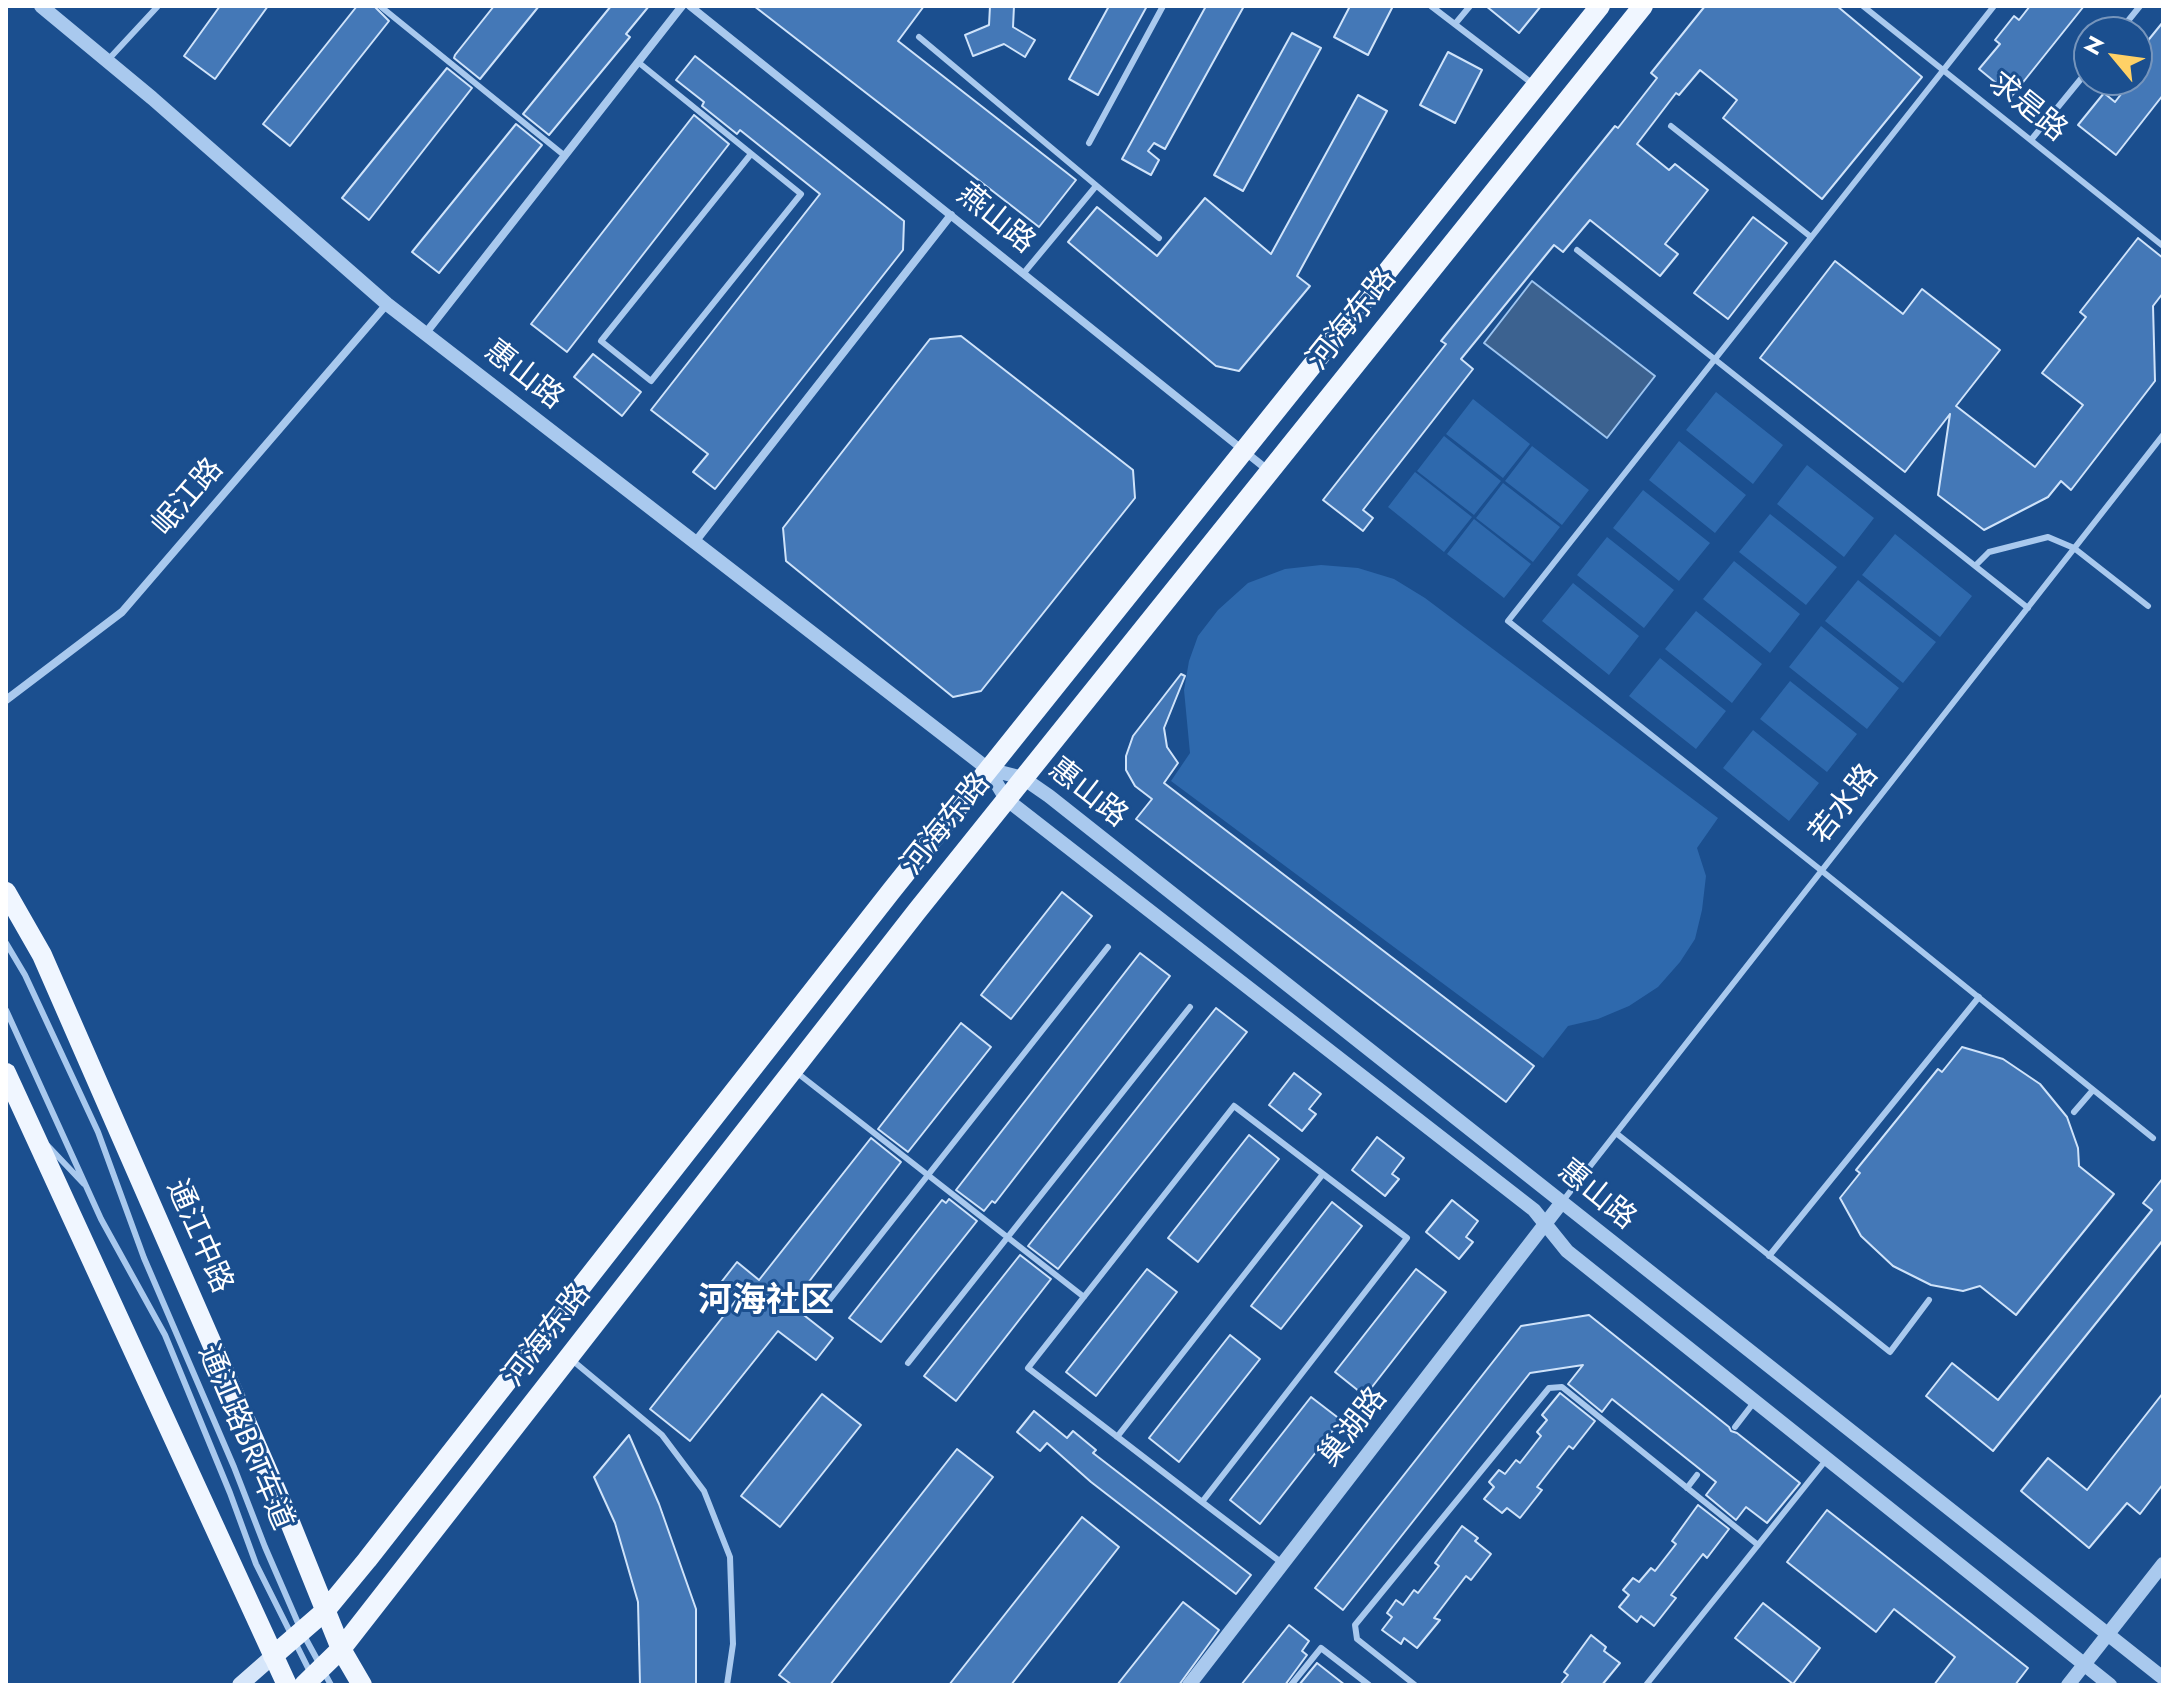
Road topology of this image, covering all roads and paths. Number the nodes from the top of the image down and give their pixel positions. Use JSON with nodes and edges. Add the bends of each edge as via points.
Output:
{"nodes":[{"id":1,"x":41,"y":6,"type":"edge"},
{"id":2,"x":158,"y":6,"type":"edge"},
{"id":3,"x":380,"y":6,"type":"edge"},
{"id":4,"x":682,"y":6,"type":"edge"},
{"id":5,"x":690,"y":6,"type":"edge"},
{"id":6,"x":1163,"y":6,"type":"edge"},
{"id":7,"x":1431,"y":6,"type":"edge"},
{"id":8,"x":1470,"y":6,"type":"edge"},
{"id":9,"x":1600,"y":6,"type":"edge"},
{"id":10,"x":1643,"y":6,"type":"edge"},
{"id":11,"x":1863,"y":6,"type":"edge"},
{"id":12,"x":1994,"y":6,"type":"edge"},
{"id":13,"x":1455,"y":24,"type":"junction"},
{"id":14,"x":919,"y":37,"type":"dead end"},
{"id":15,"x":107,"y":61,"type":"junction"},
{"id":16,"x":638,"y":62,"type":"junction"},
{"id":17,"x":1944,"y":70,"type":"junction"},
{"id":18,"x":1536,"y":86,"type":"junction"},
{"id":19,"x":2073,"y":89,"type":"edge"},
{"id":20,"x":1671,"y":126,"type":"dead end"},
{"id":21,"x":2031,"y":140,"type":"junction"},
{"id":22,"x":1089,"y":143,"type":"dead end"},
{"id":23,"x":751,"y":154,"type":"junction"},
{"id":24,"x":565,"y":156,"type":"junction"},
{"id":25,"x":1096,"y":186,"type":"junction"},
{"id":26,"x":951,"y":215,"type":"junction"},
{"id":27,"x":1811,"y":237,"type":"junction"},
{"id":28,"x":1159,"y":238,"type":"dead end"},
{"id":29,"x":2163,"y":246,"type":"edge"},
{"id":30,"x":1577,"y":250,"type":"dead end"},
{"id":31,"x":1023,"y":274,"type":"junction"},
{"id":32,"x":387,"y":304,"type":"junction"},
{"id":33,"x":425,"y":334,"type":"junction"},
{"id":34,"x":1715,"y":359,"type":"junction"},
{"id":35,"x":2163,"y":435,"type":"edge"},
{"id":36,"x":1244,"y":450,"type":"junction"},
{"id":37,"x":1269,"y":471,"type":"junction"},
{"id":38,"x":695,"y":542,"type":"junction"},
{"id":39,"x":2074,"y":548,"type":"junction"},
{"id":40,"x":1975,"y":566,"type":"junction"},
{"id":41,"x":2148,"y":606,"type":"dead end"},
{"id":42,"x":2028,"y":608,"type":"junction"},
{"id":43,"x":6,"y":700,"type":"edge"},
{"id":44,"x":988,"y":769,"type":"junction"},
{"id":45,"x":1023,"y":778,"type":"junction"},
{"id":46,"x":1006,"y":799,"type":"junction"},
{"id":47,"x":1822,"y":871,"type":"junction"},
{"id":48,"x":6,"y":892,"type":"edge"},
{"id":49,"x":6,"y":943,"type":"edge"},
{"id":50,"x":1108,"y":947,"type":"dead end"},
{"id":51,"x":1979,"y":997,"type":"junction"},
{"id":52,"x":1190,"y":1007,"type":"dead end"},
{"id":53,"x":6,"y":1010,"type":"edge"},
{"id":54,"x":793,"y":1070,"type":"junction"},
{"id":55,"x":6,"y":1073,"type":"edge"},
{"id":56,"x":2093,"y":1090,"type":"junction"},
{"id":57,"x":2074,"y":1112,"type":"dead end"},
{"id":58,"x":32,"y":1129,"type":"junction"},
{"id":59,"x":1616,"y":1133,"type":"junction"},
{"id":60,"x":2153,"y":1138,"type":"dead end"},
{"id":61,"x":1323,"y":1174,"type":"junction"},
{"id":62,"x":927,"y":1175,"type":"junction"},
{"id":63,"x":88,"y":1189,"type":"junction"},
{"id":64,"x":1562,"y":1202,"type":"junction"},
{"id":65,"x":1545,"y":1224,"type":"junction"},
{"id":66,"x":1007,"y":1238,"type":"junction"},
{"id":67,"x":1769,"y":1256,"type":"junction"},
{"id":68,"x":1084,"y":1297,"type":"junction"},
{"id":69,"x":1929,"y":1300,"type":"dead end"},
{"id":70,"x":827,"y":1303,"type":"dead end"},
{"id":71,"x":569,"y":1358,"type":"junction"},
{"id":72,"x":908,"y":1363,"type":"dead end"},
{"id":73,"x":1755,"y":1401,"type":"junction"},
{"id":74,"x":1735,"y":1427,"type":"dead end"},
{"id":75,"x":1117,"y":1437,"type":"junction"},
{"id":76,"x":1827,"y":1459,"type":"junction"},
{"id":77,"x":1697,"y":1475,"type":"dead end"},
{"id":78,"x":1687,"y":1488,"type":"junction"},
{"id":79,"x":1202,"y":1502,"type":"junction"},
{"id":80,"x":1758,"y":1545,"type":"junction"},
{"id":81,"x":1283,"y":1563,"type":"junction"},
{"id":82,"x":2163,"y":1564,"type":"edge"},
{"id":83,"x":325,"y":1611,"type":"junction"},
{"id":84,"x":296,"y":1634,"type":"junction"},
{"id":85,"x":2107,"y":1635,"type":"junction"},
{"id":86,"x":341,"y":1649,"type":"junction"},
{"id":87,"x":273,"y":1656,"type":"junction"},
{"id":88,"x":2084,"y":1664,"type":"junction"},
{"id":89,"x":2163,"y":1678,"type":"edge"},
{"id":90,"x":317,"y":1680,"type":"edge"},
{"id":91,"x":240,"y":1685,"type":"edge"},
{"id":92,"x":287,"y":1685,"type":"edge"},
{"id":93,"x":362,"y":1685,"type":"edge"},
{"id":94,"x":727,"y":1685,"type":"edge"},
{"id":95,"x":1189,"y":1685,"type":"edge"},
{"id":96,"x":1291,"y":1685,"type":"edge"},
{"id":97,"x":1369,"y":1685,"type":"edge"},
{"id":98,"x":1415,"y":1685,"type":"edge"},
{"id":99,"x":1646,"y":1685,"type":"edge"},
{"id":100,"x":2068,"y":1685,"type":"edge"},
{"id":101,"x":2110,"y":1685,"type":"edge"}],
"edges":[{"from":1,"to":15,"type":"street","name":"惠山路"},
{"from":2,"to":15,"type":"lane"},
{"from":3,"to":24,"type":"lane"},
{"from":4,"to":16,"type":"street"},
{"from":5,"to":26,"type":"street","name":"燕山路"},
{"from":6,"to":22,"type":"lane"},
{"from":7,"to":13,"type":"lane"},
{"from":8,"to":13,"type":"lane"},
{"from":9,"to":18,"type":"main road","name":"河海东路"},
{"from":10,"to":37,"type":"main road","name":"河海东路"},
{"from":11,"to":17,"type":"lane","name":"求是路"},
{"from":12,"to":17,"type":"lane"},
{"from":13,"to":18,"type":"lane"},
{"from":14,"to":25,"type":"lane"},
{"from":15,"to":32,"type":"street","name":"惠山路"},
{"from":16,"to":23,"type":"lane"},
{"from":16,"to":24,"type":"street"},
{"from":17,"to":21,"type":"lane","name":"求是路"},
{"from":17,"to":27,"type":"lane"},
{"from":18,"to":36,"type":"main road","name":"河海东路"},
{"from":19,"to":21,"type":"lane"},
{"from":20,"to":27,"type":"lane"},
{"from":21,"to":29,"type":"lane","name":"求是路"},
{"from":23,"to":23,"type":"lane","via":[[801,194],[651,381],[601,341]]},
{"from":24,"to":33,"type":"street"},
{"from":25,"to":28,"type":"lane"},
{"from":25,"to":31,"type":"lane"},
{"from":26,"to":31,"type":"street","name":"燕山路"},
{"from":26,"to":38,"type":"street"},
{"from":27,"to":34,"type":"lane"},
{"from":30,"to":34,"type":"lane"},
{"from":31,"to":36,"type":"street","name":"燕山路"},
{"from":32,"to":33,"type":"street","name":"惠山路"},
{"from":32,"to":43,"type":"street","name":"岷江路","via":[[122,612]]},
{"from":33,"to":38,"type":"street","name":"惠山路"},
{"from":34,"to":40,"type":"lane"},
{"from":34,"to":47,"type":"lane","via":[[1508,621]]},
{"from":35,"to":39,"type":"lane","name":"若水路"},
{"from":36,"to":37,"type":"street","name":"燕山路"},
{"from":36,"to":44,"type":"main road","name":"河海东路"},
{"from":37,"to":45,"type":"main road","name":"河海东路"},
{"from":38,"to":44,"type":"street","name":"惠山路"},
{"from":39,"to":40,"type":"lane","via":[[2048,537],[1989,552]]},
{"from":39,"to":41,"type":"lane"},
{"from":39,"to":42,"type":"lane","name":"若水路"},
{"from":40,"to":42,"type":"lane"},
{"from":42,"to":47,"type":"lane","name":"若水路"},
{"from":44,"to":45,"type":"street","name":"惠山路"},
{"from":44,"to":46,"type":"street","name":"惠山路"},
{"from":44,"to":83,"type":"main road","name":"河海东路"},
{"from":45,"to":46,"type":"main road","name":"河海东路"},
{"from":45,"to":64,"type":"street","name":"惠山路"},
{"from":46,"to":54,"type":"main road","name":"河海东路"},
{"from":46,"to":65,"type":"street","name":"惠山路","via":[[1534,1210]]},
{"from":47,"to":51,"type":"lane"},
{"from":47,"to":59,"type":"lane","name":"若水路"},
{"from":48,"to":83,"type":"main road","name":"通江中路","via":[[42,955]]},
{"from":49,"to":84,"type":"lane","name":"通江路BRT车道","via":[[98,1132]]},
{"from":50,"to":62,"type":"lane"},
{"from":51,"to":56,"type":"lane"},
{"from":51,"to":67,"type":"lane"},
{"from":52,"to":66,"type":"lane"},
{"from":53,"to":63,"type":"lane","name":"通江路BRT车道"},
{"from":54,"to":62,"type":"lane"},
{"from":54,"to":71,"type":"main road","name":"河海东路"},
{"from":55,"to":58,"type":"main road"},
{"from":56,"to":57,"type":"lane"},
{"from":56,"to":60,"type":"lane"},
{"from":58,"to":63,"type":"lane"},
{"from":58,"to":87,"type":"main road"},
{"from":59,"to":64,"type":"lane","name":"若水路"},
{"from":59,"to":67,"type":"lane"},
{"from":61,"to":68,"type":"lane","via":[[1234,1106]]},
{"from":61,"to":75,"type":"lane"},
{"from":61,"to":79,"type":"lane","via":[[1407,1238]]},
{"from":62,"to":66,"type":"lane"},
{"from":62,"to":70,"type":"lane"},
{"from":63,"to":84,"type":"lane","name":"通江路BRT车道","via":[[165,1335],[256,1564]]},
{"from":64,"to":65,"type":"street","name":"巢湖路"},
{"from":64,"to":85,"type":"street","name":"惠山路"},
{"from":65,"to":73,"type":"street","name":"惠山路","via":[[1567,1251]]},
{"from":65,"to":81,"type":"street","name":"巢湖路"},
{"from":66,"to":68,"type":"lane"},
{"from":66,"to":72,"type":"lane"},
{"from":67,"to":69,"type":"lane","via":[[1890,1352]]},
{"from":68,"to":75,"type":"lane","via":[[1028,1368]]},
{"from":71,"to":86,"type":"main road","name":"河海东路"},
{"from":71,"to":94,"type":"lane","via":[[662,1435],[704,1491],[730,1557],[733,1644]]},
{"from":73,"to":74,"type":"lane"},
{"from":73,"to":76,"type":"street","name":"惠山路"},
{"from":75,"to":79,"type":"lane"},
{"from":76,"to":80,"type":"lane"},
{"from":76,"to":88,"type":"street","name":"惠山路"},
{"from":77,"to":78,"type":"lane"},
{"from":78,"to":80,"type":"lane"},
{"from":78,"to":98,"type":"lane","via":[[1562,1387],[1549,1388],[1355,1625],[1357,1639]]},
{"from":79,"to":81,"type":"lane"},
{"from":80,"to":99,"type":"lane"},
{"from":81,"to":95,"type":"street","name":"巢湖路"},
{"from":82,"to":85,"type":"street"},
{"from":83,"to":84,"type":"main road","name":"河海东路"},
{"from":83,"to":86,"type":"main road","name":"通江中路"},
{"from":84,"to":87,"type":"main road","name":"河海东路"},
{"from":84,"to":90,"type":"lane","name":"通江路BRT车道"},
{"from":84,"to":90,"type":"lane","name":"通江路BRT车道"},
{"from":85,"to":88,"type":"street"},
{"from":85,"to":89,"type":"street","name":"惠山路"},
{"from":86,"to":90,"type":"main road","name":"河海东路"},
{"from":86,"to":93,"type":"main road"},
{"from":87,"to":91,"type":"main road"},
{"from":87,"to":92,"type":"main road"},
{"from":88,"to":100,"type":"street"},
{"from":88,"to":101,"type":"street","name":"惠山路"},
{"from":96,"to":97,"type":"lane","via":[[1321,1648]]}]}
